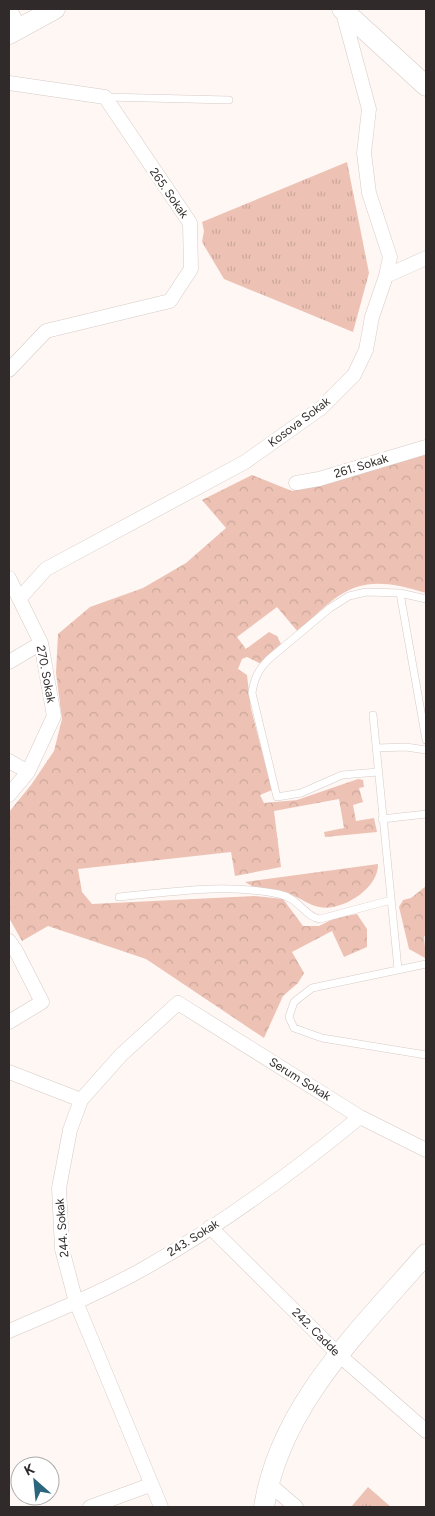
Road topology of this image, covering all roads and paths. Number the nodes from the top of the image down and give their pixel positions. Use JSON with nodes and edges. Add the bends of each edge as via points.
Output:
{"nodes":[{"id":1,"x":10,"y":9,"type":"edge"},
{"id":2,"x":55,"y":9,"type":"edge"},
{"id":3,"x":342,"y":9,"type":"edge"},
{"id":4,"x":14,"y":31,"type":"edge"},
{"id":5,"x":9,"y":83,"type":"edge"},
{"id":6,"x":426,"y":86,"type":"edge"},
{"id":7,"x":105,"y":97,"type":"junction"},
{"id":8,"x":229,"y":100,"type":"dead end"},
{"id":9,"x":426,"y":258,"type":"edge"},
{"id":10,"x":386,"y":276,"type":"junction"},
{"id":11,"x":9,"y":370,"type":"edge"},
{"id":12,"x":426,"y":447,"type":"edge"},
{"id":13,"x":296,"y":483,"type":"dead end"},
{"id":14,"x":9,"y":578,"type":"edge"},
{"id":15,"x":400,"y":592,"type":"junction"},
{"id":16,"x":20,"y":598,"type":"junction"},
{"id":17,"x":426,"y":599,"type":"edge"},
{"id":18,"x":41,"y":642,"type":"junction"},
{"id":19,"x":9,"y":662,"type":"edge"},
{"id":20,"x":373,"y":715,"type":"dead end"},
{"id":21,"x":426,"y":740,"type":"edge"},
{"id":22,"x":376,"y":748,"type":"junction"},
{"id":23,"x":426,"y":750,"type":"edge"},
{"id":24,"x":9,"y":761,"type":"edge"},
{"id":25,"x":28,"y":772,"type":"junction"},
{"id":26,"x":378,"y":772,"type":"junction"},
{"id":27,"x":9,"y":795,"type":"edge"},
{"id":28,"x":426,"y":814,"type":"edge"},
{"id":29,"x":382,"y":819,"type":"junction"},
{"id":30,"x":119,"y":897,"type":"dead end"},
{"id":31,"x":391,"y":900,"type":"junction"},
{"id":32,"x":11,"y":949,"type":"edge"},
{"id":33,"x":426,"y":964,"type":"edge"},
{"id":34,"x":398,"y":969,"type":"junction"},
{"id":35,"x":178,"y":1003,"type":"joint"},
{"id":36,"x":9,"y":1022,"type":"edge"},
{"id":37,"x":426,"y":1055,"type":"edge"},
{"id":38,"x":9,"y":1072,"type":"edge"},
{"id":39,"x":80,"y":1100,"type":"junction"},
{"id":40,"x":360,"y":1117,"type":"junction"},
{"id":41,"x":426,"y":1150,"type":"edge"},
{"id":42,"x":210,"y":1227,"type":"junction"},
{"id":43,"x":426,"y":1254,"type":"edge"},
{"id":44,"x":76,"y":1302,"type":"junction"},
{"id":45,"x":9,"y":1331,"type":"edge"},
{"id":46,"x":339,"y":1355,"type":"junction"},
{"id":47,"x":426,"y":1431,"type":"edge"},
{"id":48,"x":268,"y":1483,"type":"junction"},
{"id":49,"x":150,"y":1485,"type":"junction"},
{"id":50,"x":90,"y":1507,"type":"edge"},
{"id":51,"x":161,"y":1507,"type":"edge"},
{"id":52,"x":264,"y":1507,"type":"edge"},
{"id":53,"x":296,"y":1507,"type":"edge"}],
"edges":[{"from":1,"to":4,"type":"street"},
{"from":2,"to":4,"type":"main road"},
{"from":3,"to":6,"type":"main road"},
{"from":3,"to":10,"type":"street","name":"Kosova Sokak","via":[[369,109],[364,153],[369,193],[390,257]]},
{"from":5,"to":7,"type":"street"},
{"from":7,"to":8,"type":"lane"},
{"from":7,"to":11,"type":"street","name":"265. Sokak","via":[[190,223],[191,269],[170,301],[46,330]]},
{"from":9,"to":10,"type":"street"},
{"from":10,"to":16,"type":"street","name":"Kosova Sokak","via":[[372,317],[366,350],[354,375],[321,408],[226,473],[46,569]]},
{"from":12,"to":13,"type":"street","name":"261. Sokak"},
{"from":14,"to":16,"type":"street","name":"270. Sokak"},
{"from":15,"to":17,"type":"lane"},
{"from":15,"to":21,"type":"lane"},
{"from":15,"to":26,"type":"lane","via":[[366,592],[339,601],[265,663],[253,684],[252,693],[277,797],[302,793],[342,775]]},
{"from":16,"to":18,"type":"street","name":"270. Sokak"},
{"from":18,"to":19,"type":"street"},
{"from":18,"to":25,"type":"street","name":"270. Sokak","via":[[54,716]]},
{"from":20,"to":22,"type":"lane"},
{"from":22,"to":23,"type":"lane"},
{"from":22,"to":26,"type":"lane"},
{"from":24,"to":25,"type":"street"},
{"from":25,"to":27,"type":"street","name":"270. Sokak"},
{"from":26,"to":29,"type":"lane"},
{"from":28,"to":29,"type":"lane"},
{"from":29,"to":31,"type":"lane"},
{"from":30,"to":31,"type":"lane","via":[[235,888],[286,896],[298,902],[313,918],[320,919]]},
{"from":31,"to":34,"type":"lane"},
{"from":32,"to":36,"type":"street","via":[[42,1002]]},
{"from":33,"to":34,"type":"lane"},
{"from":34,"to":37,"type":"lane","via":[[312,988],[302,994],[290,1009],[290,1023],[294,1028],[322,1038]]},
{"from":35,"to":39,"type":"street","name":"244. Sokak","via":[[121,1055]]},
{"from":35,"to":40,"type":"street","name":"Serum Sokak"},
{"from":38,"to":39,"type":"street"},
{"from":39,"to":44,"type":"street","name":"244. Sokak","via":[[70,1130],[59,1188],[62,1249]]},
{"from":40,"to":41,"type":"street","name":"Serum Sokak"},
{"from":40,"to":42,"type":"street","name":"243. Sokak","via":[[291,1173]]},
{"from":42,"to":44,"type":"street","name":"243. Sokak","via":[[143,1269]]},
{"from":42,"to":46,"type":"street","name":"242. Cadde"},
{"from":43,"to":46,"type":"main road"},
{"from":44,"to":45,"type":"street","name":"243. Sokak"},
{"from":44,"to":49,"type":"street","name":"244. Sokak"},
{"from":46,"to":47,"type":"street","name":"242. Cadde"},
{"from":46,"to":48,"type":"main road","via":[[285,1436]]},
{"from":48,"to":52,"type":"main road"},
{"from":48,"to":53,"type":"street"},
{"from":49,"to":50,"type":"street"},
{"from":49,"to":51,"type":"street","name":"244. Sokak"}]}
